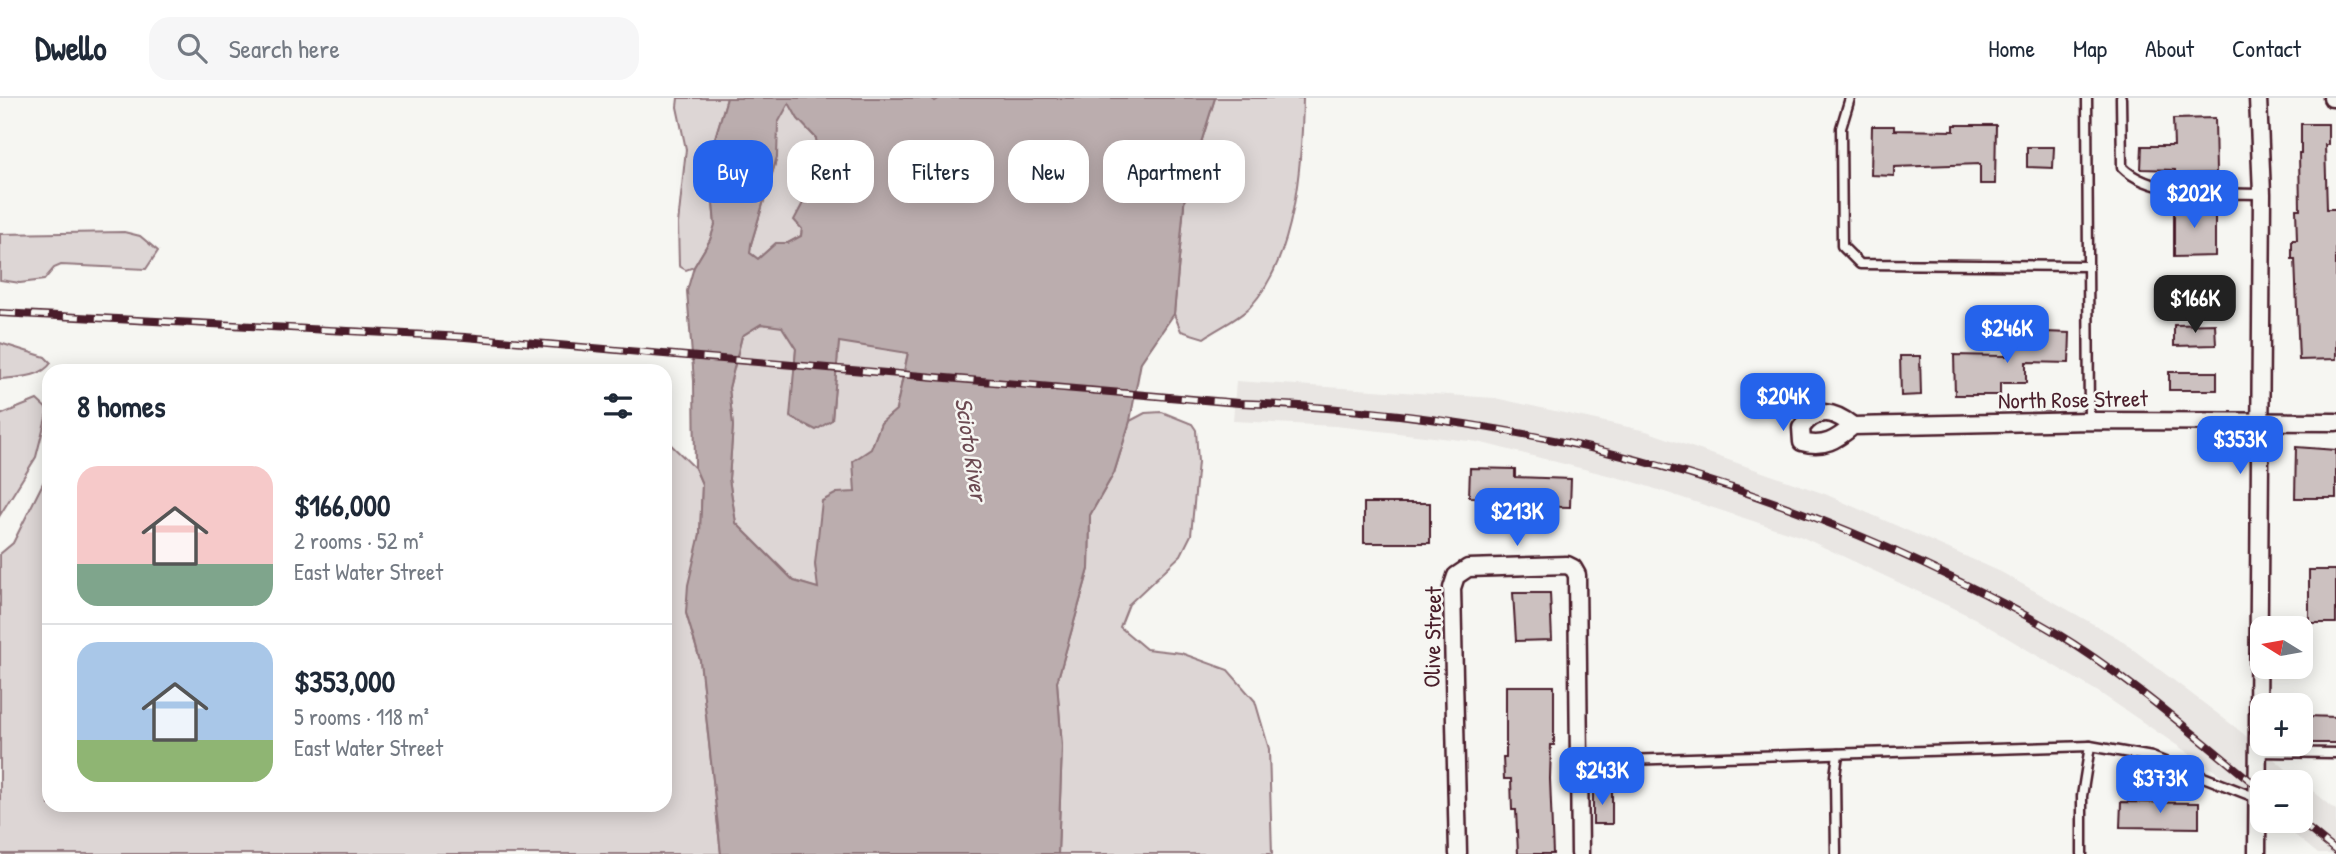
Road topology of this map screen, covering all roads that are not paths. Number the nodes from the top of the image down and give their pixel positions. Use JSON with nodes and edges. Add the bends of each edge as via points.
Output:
{"nodes":[{"id":1,"x":1850,"y":98,"type":"edge"},
{"id":2,"x":2087,"y":98,"type":"edge"},
{"id":3,"x":2121,"y":98,"type":"edge"},
{"id":4,"x":2258,"y":98,"type":"edge"},
{"id":5,"x":2262,"y":194,"type":"junction"},
{"id":6,"x":2088,"y":266,"type":"junction"},
{"id":7,"x":2089,"y":421,"type":"junction"},
{"id":8,"x":2259,"y":421,"type":"junction"},
{"id":9,"x":2336,"y":422,"type":"edge"},
{"id":10,"x":1853,"y":426,"type":"dead end"},
{"id":11,"x":2257,"y":693,"type":"edge"},
{"id":12,"x":2090,"y":746,"type":"junction"},
{"id":13,"x":2313,"y":752,"type":"edge"},
{"id":14,"x":2336,"y":752,"type":"edge"},
{"id":15,"x":1838,"y":754,"type":"junction"},
{"id":16,"x":1580,"y":758,"type":"junction"},
{"id":17,"x":2250,"y":795,"type":"edge"},
{"id":18,"x":2257,"y":833,"type":"edge"},
{"id":19,"x":1458,"y":854,"type":"edge"},
{"id":20,"x":1580,"y":854,"type":"edge"},
{"id":21,"x":1836,"y":854,"type":"edge"},
{"id":22,"x":2082,"y":854,"type":"edge"},
{"id":23,"x":2257,"y":854,"type":"edge"}],
"edges":[{"from":1,"to":6,"type":"lane","via":[[1841,128],[1842,246],[1860,264]]},
{"from":2,"to":6,"type":"lane"},
{"from":3,"to":5,"type":"lane","via":[[2122,167],[2130,175],[2167,188]]},
{"from":4,"to":5,"type":"street"},
{"from":5,"to":8,"type":"street"},
{"from":6,"to":7,"type":"lane"},
{"from":7,"to":8,"type":"street","name":"North Rose Street"},
{"from":7,"to":10,"type":"street","name":"North Rose Street"},
{"from":8,"to":9,"type":"street","name":"North Rose Street"},
{"from":8,"to":11,"type":"street"},
{"from":12,"to":15,"type":"lane"},
{"from":12,"to":17,"type":"lane","via":[[2152,757]]},
{"from":12,"to":22,"type":"lane","via":[[2082,796]]},
{"from":13,"to":14,"type":"lane"},
{"from":15,"to":16,"type":"lane"},
{"from":15,"to":21,"type":"lane"},
{"from":16,"to":19,"type":"street","name":"Olive Street","via":[[1577,575],[1573,568],[1468,568],[1456,576],[1452,588]]},
{"from":16,"to":20,"type":"street","name":"Olive Street"},
{"from":18,"to":23,"type":"street"}]}
